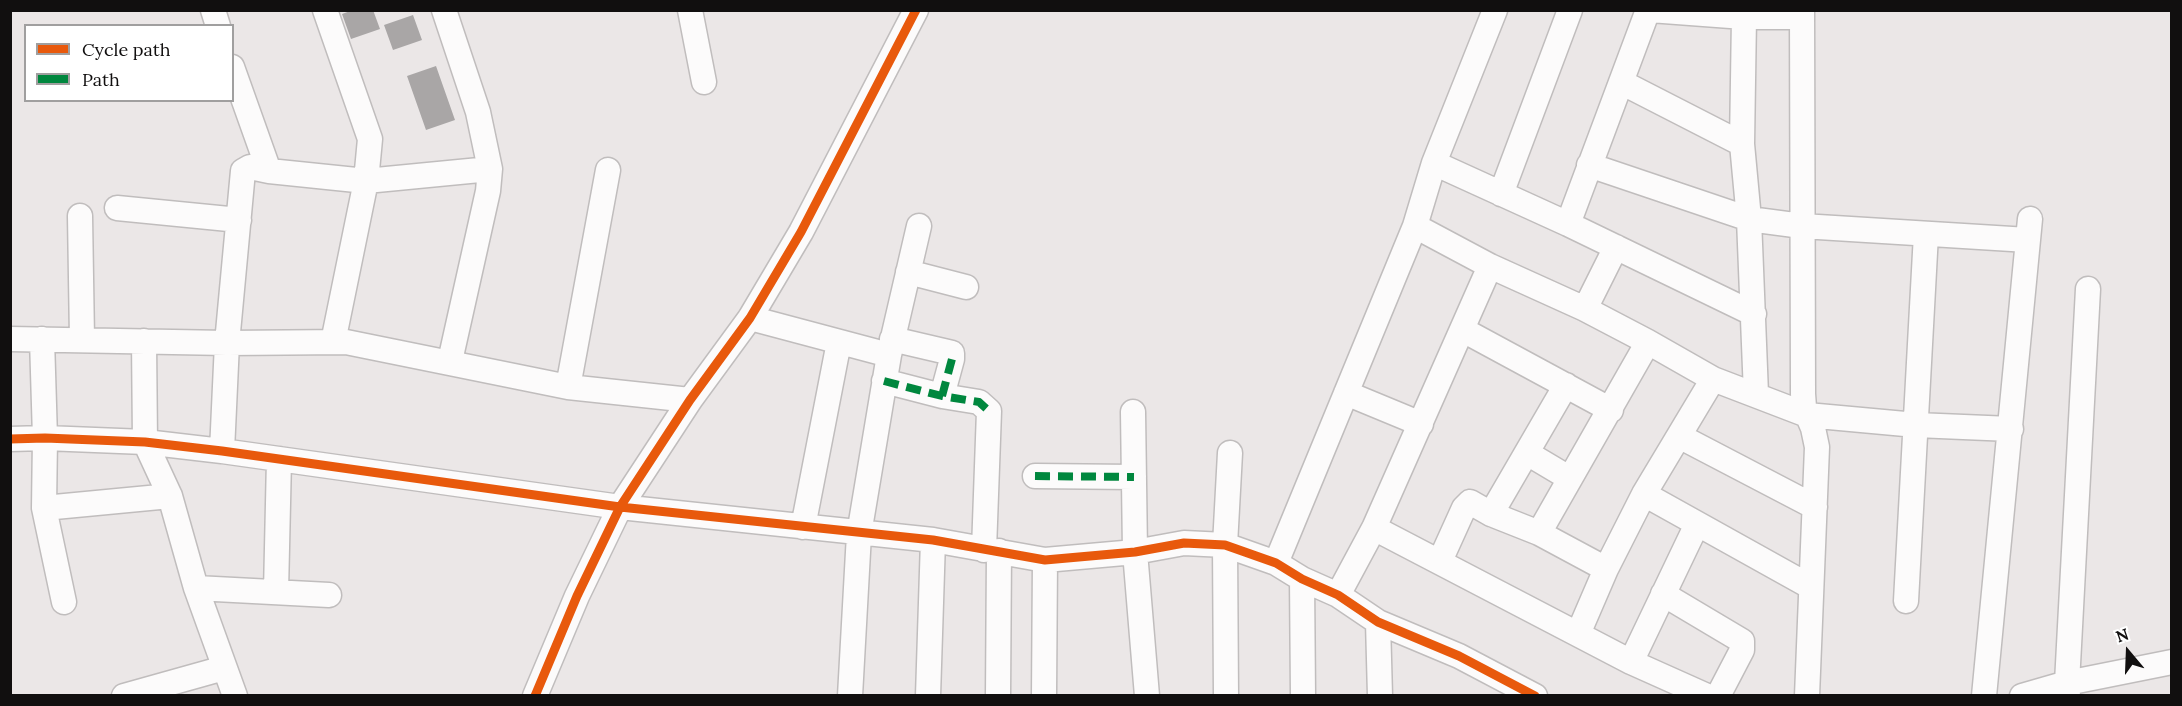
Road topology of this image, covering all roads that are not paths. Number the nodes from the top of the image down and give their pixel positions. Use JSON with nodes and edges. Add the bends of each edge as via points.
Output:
{"nodes":[{"id":1,"x":324,"y":10,"type":"edge"},
{"id":2,"x":444,"y":10,"type":"edge"},
{"id":3,"x":690,"y":10,"type":"edge"},
{"id":4,"x":916,"y":10,"type":"edge"},
{"id":5,"x":1496,"y":10,"type":"edge"},
{"id":6,"x":1570,"y":10,"type":"edge"},
{"id":7,"x":1649,"y":10,"type":"edge"},
{"id":8,"x":1802,"y":14,"type":"edge"},
{"id":9,"x":1744,"y":17,"type":"junction"},
{"id":10,"x":234,"y":73,"type":"edge"},
{"id":11,"x":704,"y":82,"type":"dead end"},
{"id":12,"x":1621,"y":82,"type":"junction"},
{"id":13,"x":1742,"y":144,"type":"junction"},
{"id":14,"x":1434,"y":163,"type":"junction"},
{"id":15,"x":1589,"y":165,"type":"junction"},
{"id":16,"x":490,"y":169,"type":"junction"},
{"id":17,"x":608,"y":170,"type":"dead end"},
{"id":18,"x":269,"y":171,"type":"junction"},
{"id":19,"x":366,"y":181,"type":"junction"},
{"id":20,"x":1501,"y":194,"type":"junction"},
{"id":21,"x":117,"y":208,"type":"dead end"},
{"id":22,"x":80,"y":216,"type":"dead end"},
{"id":23,"x":1749,"y":219,"type":"junction"},
{"id":24,"x":240,"y":220,"type":"junction"},
{"id":25,"x":1568,"y":224,"type":"junction"},
{"id":26,"x":919,"y":226,"type":"dead end"},
{"id":27,"x":1415,"y":226,"type":"junction"},
{"id":28,"x":1802,"y":226,"type":"junction"},
{"id":29,"x":1926,"y":234,"type":"junction"},
{"id":30,"x":1616,"y":247,"type":"junction"},
{"id":31,"x":1490,"y":266,"type":"junction"},
{"id":32,"x":908,"y":272,"type":"junction"},
{"id":33,"x":966,"y":287,"type":"dead end"},
{"id":34,"x":2088,"y":289,"type":"dead end"},
{"id":35,"x":1584,"y":309,"type":"junction"},
{"id":36,"x":1754,"y":314,"type":"junction"},
{"id":37,"x":750,"y":318,"type":"junction"},
{"id":38,"x":1463,"y":330,"type":"junction"},
{"id":39,"x":10,"y":339,"type":"edge"},
{"id":40,"x":42,"y":339,"type":"junction"},
{"id":41,"x":82,"y":339,"type":"junction"},
{"id":42,"x":144,"y":341,"type":"junction"},
{"id":43,"x":333,"y":342,"type":"junction"},
{"id":44,"x":839,"y":342,"type":"junction"},
{"id":45,"x":1648,"y":342,"type":"junction"},
{"id":46,"x":227,"y":343,"type":"junction"},
{"id":47,"x":891,"y":347,"type":"junction"},
{"id":48,"x":450,"y":361,"type":"junction"},
{"id":49,"x":1713,"y":379,"type":"junction"},
{"id":50,"x":884,"y":381,"type":"junction"},
{"id":51,"x":1566,"y":385,"type":"junction"},
{"id":52,"x":568,"y":387,"type":"junction"},
{"id":53,"x":1346,"y":393,"type":"junction"},
{"id":54,"x":1756,"y":394,"type":"junction"},
{"id":55,"x":942,"y":396,"type":"junction"},
{"id":56,"x":690,"y":400,"type":"junction"},
{"id":57,"x":1611,"y":410,"type":"junction"},
{"id":58,"x":1133,"y":412,"type":"dead end"},
{"id":59,"x":1807,"y":415,"type":"junction"},
{"id":60,"x":1421,"y":424,"type":"junction"},
{"id":61,"x":1916,"y":425,"type":"junction"},
{"id":62,"x":2011,"y":429,"type":"junction"},
{"id":63,"x":1679,"y":436,"type":"junction"},
{"id":64,"x":45,"y":438,"type":"junction"},
{"id":65,"x":10,"y":439,"type":"edge"},
{"id":66,"x":146,"y":442,"type":"junction"},
{"id":67,"x":222,"y":451,"type":"junction"},
{"id":68,"x":1230,"y":453,"type":"dead end"},
{"id":69,"x":1527,"y":453,"type":"junction"},
{"id":70,"x":279,"y":459,"type":"junction"},
{"id":71,"x":1035,"y":476,"type":"dead end"},
{"id":72,"x":1134,"y":477,"type":"junction"},
{"id":73,"x":1569,"y":478,"type":"junction"},
{"id":74,"x":1644,"y":494,"type":"junction"},
{"id":75,"x":170,"y":496,"type":"junction"},
{"id":76,"x":620,"y":507,"type":"junction"},
{"id":77,"x":1815,"y":507,"type":"junction"},
{"id":78,"x":45,"y":508,"type":"junction"},
{"id":79,"x":1491,"y":514,"type":"junction"},
{"id":80,"x":1697,"y":524,"type":"junction"},
{"id":81,"x":803,"y":527,"type":"junction"},
{"id":82,"x":1374,"y":528,"type":"junction"},
{"id":83,"x":859,"y":534,"type":"junction"},
{"id":84,"x":1539,"y":534,"type":"junction"},
{"id":85,"x":933,"y":540,"type":"junction"},
{"id":86,"x":1226,"y":545,"type":"junction"},
{"id":87,"x":992,"y":551,"type":"junction"},
{"id":88,"x":1135,"y":552,"type":"junction"},
{"id":89,"x":1045,"y":560,"type":"junction"},
{"id":90,"x":1440,"y":561,"type":"junction"},
{"id":91,"x":1276,"y":562,"type":"junction"},
{"id":92,"x":1606,"y":569,"type":"junction"},
{"id":93,"x":1302,"y":579,"type":"junction"},
{"id":94,"x":1811,"y":587,"type":"junction"},
{"id":95,"x":196,"y":588,"type":"junction"},
{"id":96,"x":276,"y":592,"type":"junction"},
{"id":97,"x":1664,"y":594,"type":"junction"},
{"id":98,"x":329,"y":595,"type":"dead end"},
{"id":99,"x":1338,"y":595,"type":"junction"},
{"id":100,"x":1906,"y":601,"type":"dead end"},
{"id":101,"x":64,"y":602,"type":"dead end"},
{"id":102,"x":1378,"y":622,"type":"junction"},
{"id":103,"x":1578,"y":634,"type":"junction"},
{"id":104,"x":1631,"y":662,"type":"junction"},
{"id":105,"x":2172,"y":662,"type":"edge"},
{"id":106,"x":224,"y":668,"type":"junction"},
{"id":107,"x":2067,"y":689,"type":"edge"},
{"id":108,"x":124,"y":696,"type":"edge"},
{"id":109,"x":235,"y":696,"type":"edge"},
{"id":110,"x":535,"y":696,"type":"edge"},
{"id":111,"x":850,"y":696,"type":"edge"},
{"id":112,"x":928,"y":696,"type":"edge"},
{"id":113,"x":998,"y":696,"type":"edge"},
{"id":114,"x":1044,"y":696,"type":"edge"},
{"id":115,"x":1147,"y":696,"type":"edge"},
{"id":116,"x":1226,"y":696,"type":"edge"},
{"id":117,"x":1303,"y":696,"type":"edge"},
{"id":118,"x":1380,"y":696,"type":"edge"},
{"id":119,"x":1535,"y":696,"type":"edge"},
{"id":120,"x":1707,"y":696,"type":"edge"},
{"id":121,"x":1718,"y":696,"type":"edge"},
{"id":122,"x":1807,"y":696,"type":"edge"},
{"id":123,"x":1984,"y":696,"type":"edge"},
{"id":124,"x":2022,"y":696,"type":"edge"}],
"edges":[{"from":1,"to":19,"type":"street","via":[[370,139]]},
{"from":2,"to":16,"type":"street","via":[[478,112]]},
{"from":3,"to":11,"type":"street"},
{"from":4,"to":37,"type":"street","via":[[801,232]]},
{"from":5,"to":14,"type":"street"},
{"from":6,"to":20,"type":"street"},
{"from":7,"to":9,"type":"street"},
{"from":7,"to":12,"type":"street"},
{"from":8,"to":9,"type":"street"},
{"from":8,"to":28,"type":"street"},
{"from":9,"to":13,"type":"street"},
{"from":10,"to":18,"type":"street"},
{"from":12,"to":13,"type":"street"},
{"from":12,"to":15,"type":"street"},
{"from":13,"to":23,"type":"street"},
{"from":14,"to":20,"type":"street"},
{"from":14,"to":27,"type":"street"},
{"from":15,"to":23,"type":"street"},
{"from":15,"to":25,"type":"street"},
{"from":16,"to":19,"type":"street"},
{"from":16,"to":48,"type":"street"},
{"from":17,"to":52,"type":"street"},
{"from":18,"to":19,"type":"street"},
{"from":18,"to":24,"type":"street","via":[[250,167],[243,171]]},
{"from":19,"to":43,"type":"street"},
{"from":20,"to":25,"type":"street"},
{"from":21,"to":24,"type":"street"},
{"from":22,"to":41,"type":"street"},
{"from":23,"to":28,"type":"street"},
{"from":23,"to":36,"type":"street"},
{"from":24,"to":46,"type":"street"},
{"from":25,"to":30,"type":"street"},
{"from":26,"to":32,"type":"street"},
{"from":27,"to":31,"type":"street"},
{"from":27,"to":53,"type":"street"},
{"from":28,"to":29,"type":"street"},
{"from":28,"to":59,"type":"street","via":[[1803,394]]},
{"from":29,"to":61,"type":"street"},
{"from":29,"to":62,"type":"street","via":[[2029,229]]},
{"from":30,"to":35,"type":"street"},
{"from":30,"to":36,"type":"street"},
{"from":31,"to":35,"type":"street"},
{"from":31,"to":38,"type":"street"},
{"from":32,"to":33,"type":"street"},
{"from":32,"to":47,"type":"street"},
{"from":34,"to":107,"type":"street"},
{"from":35,"to":45,"type":"street"},
{"from":36,"to":54,"type":"street"},
{"from":37,"to":44,"type":"street"},
{"from":37,"to":56,"type":"street"},
{"from":38,"to":51,"type":"street"},
{"from":38,"to":60,"type":"street"},
{"from":39,"to":40,"type":"street"},
{"from":40,"to":41,"type":"street"},
{"from":40,"to":64,"type":"street"},
{"from":41,"to":42,"type":"street"},
{"from":42,"to":46,"type":"street"},
{"from":42,"to":66,"type":"street"},
{"from":43,"to":46,"type":"street"},
{"from":43,"to":48,"type":"street"},
{"from":44,"to":47,"type":"street"},
{"from":44,"to":81,"type":"street"},
{"from":45,"to":49,"type":"street"},
{"from":45,"to":57,"type":"street"},
{"from":46,"to":67,"type":"street"},
{"from":47,"to":50,"type":"street"},
{"from":47,"to":55,"type":"street","via":[[952,353]]},
{"from":48,"to":52,"type":"street"},
{"from":49,"to":54,"type":"street"},
{"from":49,"to":63,"type":"street"},
{"from":50,"to":55,"type":"street"},
{"from":50,"to":83,"type":"street"},
{"from":51,"to":57,"type":"street"},
{"from":51,"to":69,"type":"street"},
{"from":52,"to":56,"type":"street"},
{"from":53,"to":60,"type":"street"},
{"from":53,"to":91,"type":"street"},
{"from":54,"to":59,"type":"street"},
{"from":55,"to":87,"type":"street","via":[[979,402],[989,411]]},
{"from":56,"to":76,"type":"street"},
{"from":57,"to":73,"type":"street"},
{"from":58,"to":72,"type":"street"},
{"from":59,"to":61,"type":"street"},
{"from":59,"to":77,"type":"street","via":[[1817,447]]},
{"from":60,"to":82,"type":"street"},
{"from":61,"to":62,"type":"street"},
{"from":61,"to":100,"type":"street"},
{"from":62,"to":123,"type":"street"},
{"from":63,"to":74,"type":"street"},
{"from":63,"to":77,"type":"street"},
{"from":64,"to":65,"type":"street"},
{"from":64,"to":66,"type":"street"},
{"from":64,"to":78,"type":"street"},
{"from":66,"to":67,"type":"street"},
{"from":66,"to":75,"type":"street"},
{"from":67,"to":70,"type":"street"},
{"from":68,"to":86,"type":"street"},
{"from":69,"to":73,"type":"street"},
{"from":69,"to":79,"type":"street"},
{"from":70,"to":76,"type":"street"},
{"from":70,"to":96,"type":"street"},
{"from":71,"to":72,"type":"street"},
{"from":72,"to":88,"type":"street"},
{"from":73,"to":84,"type":"street"},
{"from":74,"to":80,"type":"street"},
{"from":74,"to":92,"type":"street"},
{"from":75,"to":78,"type":"street"},
{"from":75,"to":95,"type":"street"},
{"from":76,"to":81,"type":"street"},
{"from":76,"to":110,"type":"street"},
{"from":77,"to":94,"type":"street"},
{"from":78,"to":101,"type":"street"},
{"from":79,"to":84,"type":"street"},
{"from":79,"to":90,"type":"street","via":[[1474,503],[1466,504]]},
{"from":80,"to":94,"type":"street"},
{"from":80,"to":97,"type":"street"},
{"from":81,"to":83,"type":"street"},
{"from":82,"to":90,"type":"street"},
{"from":82,"to":99,"type":"street"},
{"from":83,"to":85,"type":"street"},
{"from":83,"to":111,"type":"street"},
{"from":84,"to":92,"type":"street"},
{"from":85,"to":87,"type":"street"},
{"from":85,"to":112,"type":"street"},
{"from":86,"to":88,"type":"street","via":[[1184,543]]},
{"from":86,"to":91,"type":"street"},
{"from":86,"to":116,"type":"street"},
{"from":87,"to":89,"type":"street"},
{"from":87,"to":113,"type":"street"},
{"from":88,"to":89,"type":"street"},
{"from":88,"to":115,"type":"street"},
{"from":89,"to":114,"type":"street"},
{"from":90,"to":103,"type":"street"},
{"from":91,"to":93,"type":"street"},
{"from":92,"to":103,"type":"street"},
{"from":93,"to":99,"type":"street"},
{"from":93,"to":117,"type":"street"},
{"from":94,"to":122,"type":"street"},
{"from":95,"to":96,"type":"street"},
{"from":95,"to":106,"type":"street"},
{"from":96,"to":98,"type":"street"},
{"from":97,"to":104,"type":"street"},
{"from":97,"to":121,"type":"street","via":[[1742,640],[1742,650]]},
{"from":99,"to":102,"type":"street"},
{"from":102,"to":118,"type":"street"},
{"from":102,"to":119,"type":"street","via":[[1459,656]]},
{"from":103,"to":104,"type":"street"},
{"from":104,"to":120,"type":"street"},
{"from":105,"to":107,"type":"street"},
{"from":106,"to":108,"type":"street"},
{"from":106,"to":109,"type":"street"},
{"from":107,"to":124,"type":"street"}]}
